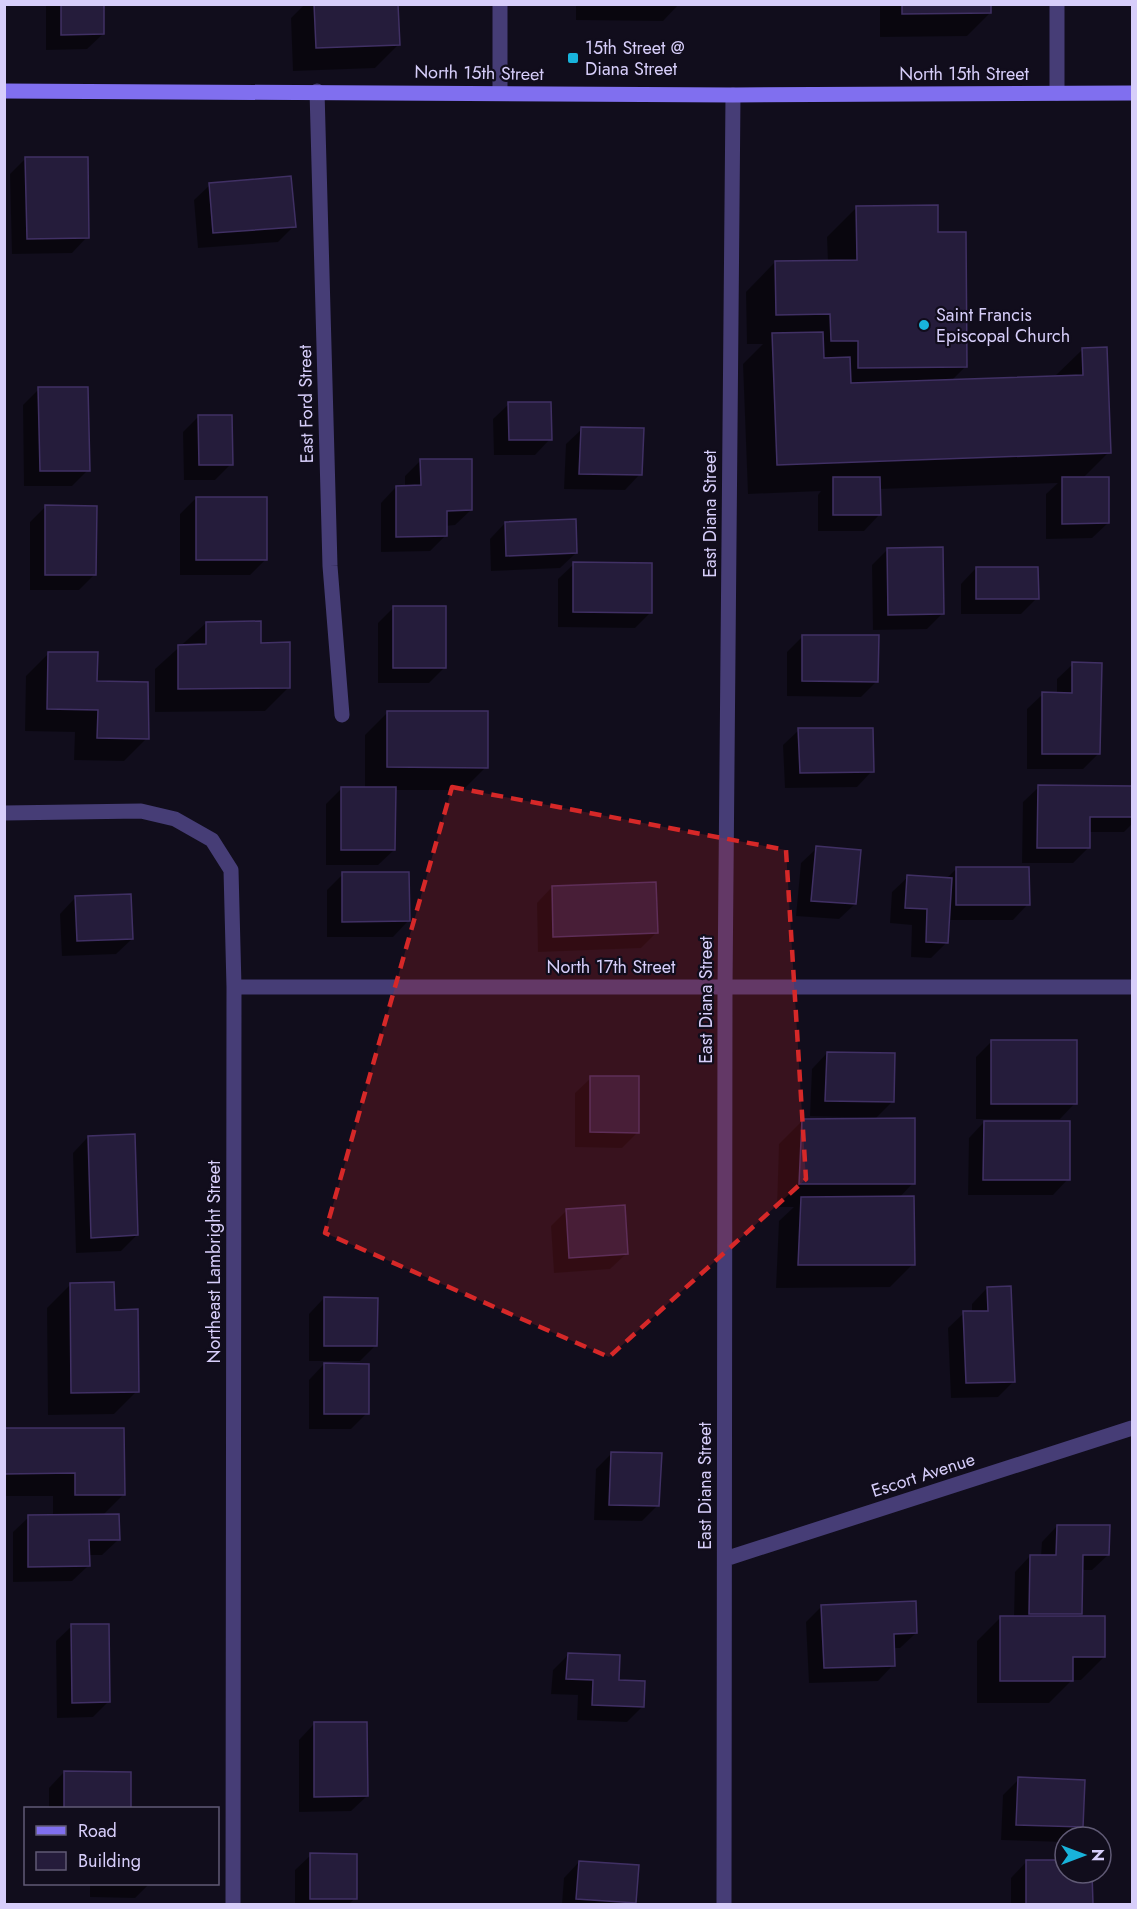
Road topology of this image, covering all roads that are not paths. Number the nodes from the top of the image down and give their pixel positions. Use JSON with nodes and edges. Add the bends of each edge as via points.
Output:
{"nodes":[{"id":1,"x":500,"y":4,"type":"edge"},
{"id":2,"x":1057,"y":4,"type":"edge"},
{"id":3,"x":4,"y":91,"type":"edge"},
{"id":4,"x":317,"y":91,"type":"junction"},
{"id":5,"x":500,"y":93,"type":"junction"},
{"id":6,"x":1057,"y":93,"type":"junction"},
{"id":7,"x":1132,"y":93,"type":"edge"},
{"id":8,"x":733,"y":95,"type":"junction"},
{"id":9,"x":342,"y":715,"type":"dead end"},
{"id":10,"x":4,"y":813,"type":"edge"},
{"id":11,"x":234,"y":987,"type":"junction"},
{"id":12,"x":725,"y":987,"type":"junction"},
{"id":13,"x":1132,"y":987,"type":"edge"},
{"id":14,"x":1132,"y":1428,"type":"edge"},
{"id":15,"x":725,"y":1559,"type":"junction"},
{"id":16,"x":233,"y":1905,"type":"edge"},
{"id":17,"x":724,"y":1905,"type":"edge"}],
"edges":[{"from":1,"to":5,"type":"street"},
{"from":2,"to":6,"type":"street"},
{"from":3,"to":4,"type":"street","name":"North 15th Street"},
{"from":4,"to":5,"type":"street","name":"North 15th Street"},
{"from":4,"to":9,"type":"street","name":"East Ford Street","via":[[330,566]]},
{"from":5,"to":8,"type":"street","name":"North 15th Street"},
{"from":6,"to":7,"type":"street","name":"North 15th Street"},
{"from":6,"to":8,"type":"street","name":"North 15th Street"},
{"from":8,"to":12,"type":"street","name":"East Diana Street"},
{"from":10,"to":11,"type":"street","name":"Northeast Lambright Street","via":[[141,811],[175,819],[212,840],[231,870]]},
{"from":11,"to":12,"type":"street","name":"North 17th Street"},
{"from":11,"to":16,"type":"street","name":"Northeast Lambright Street"},
{"from":12,"to":13,"type":"street","name":"North 17th Street"},
{"from":12,"to":15,"type":"street","name":"East Diana Street"},
{"from":14,"to":15,"type":"street","name":"Escort Avenue"},
{"from":15,"to":17,"type":"street","name":"East Diana Street"}]}
